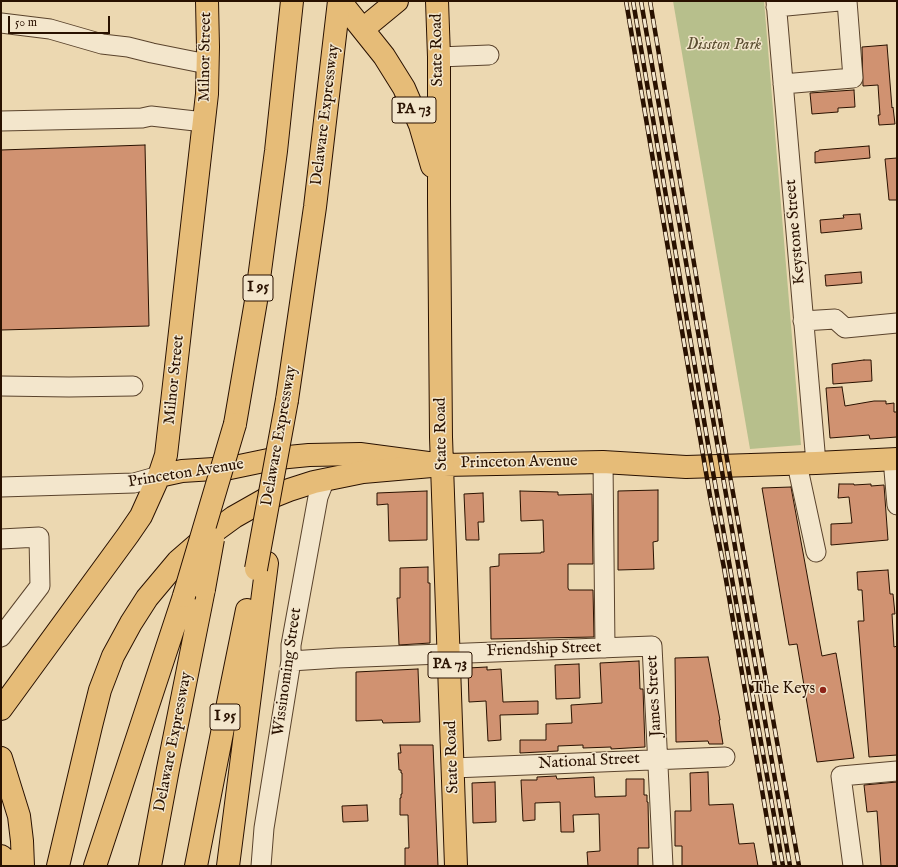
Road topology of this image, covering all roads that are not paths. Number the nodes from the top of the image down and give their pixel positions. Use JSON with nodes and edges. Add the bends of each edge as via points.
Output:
{"nodes":[{"id":1,"x":206,"y":1,"type":"edge"},
{"id":2,"x":340,"y":1,"type":"edge"},
{"id":3,"x":397,"y":1,"type":"edge"},
{"id":4,"x":437,"y":1,"type":"edge"},
{"id":5,"x":840,"y":1,"type":"edge"},
{"id":6,"x":847,"y":1,"type":"edge"},
{"id":7,"x":776,"y":4,"type":"edge"},
{"id":8,"x":292,"y":6,"type":"edge"},
{"id":9,"x":1,"y":23,"type":"edge"},
{"id":10,"x":363,"y":29,"type":"junction"},
{"id":11,"x":490,"y":55,"type":"dead end"},
{"id":12,"x":439,"y":57,"type":"junction"},
{"id":13,"x":207,"y":64,"type":"junction"},
{"id":14,"x":783,"y":84,"type":"junction"},
{"id":15,"x":1,"y":121,"type":"edge"},
{"id":16,"x":204,"y":122,"type":"junction"},
{"id":17,"x":439,"y":202,"type":"junction"},
{"id":18,"x":803,"y":321,"type":"junction"},
{"id":19,"x":897,"y":323,"type":"edge"},
{"id":20,"x":1,"y":386,"type":"edge"},
{"id":21,"x":133,"y":386,"type":"dead end"},
{"id":22,"x":235,"y":424,"type":"junction"},
{"id":23,"x":895,"y":459,"type":"edge"},
{"id":24,"x":603,"y":462,"type":"junction"},
{"id":25,"x":807,"y":463,"type":"junction"},
{"id":26,"x":443,"y":464,"type":"junction"},
{"id":27,"x":159,"y":476,"type":"junction"},
{"id":28,"x":325,"y":479,"type":"junction"},
{"id":29,"x":1,"y":486,"type":"edge"},
{"id":30,"x":897,"y":505,"type":"edge"},
{"id":31,"x":1,"y":539,"type":"edge"},
{"id":32,"x":816,"y":552,"type":"dead end"},
{"id":33,"x":261,"y":566,"type":"junction"},
{"id":34,"x":1,"y":637,"type":"edge"},
{"id":35,"x":652,"y":646,"type":"joint"},
{"id":36,"x":605,"y":648,"type":"junction"},
{"id":37,"x":450,"y":654,"type":"junction"},
{"id":38,"x":291,"y":661,"type":"junction"},
{"id":39,"x":1,"y":709,"type":"edge"},
{"id":40,"x":725,"y":757,"type":"dead end"},
{"id":41,"x":1,"y":758,"type":"edge"},
{"id":42,"x":657,"y":759,"type":"junction"},
{"id":43,"x":453,"y":768,"type":"junction"},
{"id":44,"x":897,"y":771,"type":"edge"},
{"id":45,"x":1,"y":856,"type":"edge"},
{"id":46,"x":13,"y":866,"type":"edge"},
{"id":47,"x":23,"y":866,"type":"edge"},
{"id":48,"x":58,"y":866,"type":"edge"},
{"id":49,"x":95,"y":866,"type":"edge"},
{"id":50,"x":150,"y":866,"type":"edge"},
{"id":51,"x":196,"y":866,"type":"edge"},
{"id":52,"x":228,"y":866,"type":"edge"},
{"id":53,"x":261,"y":866,"type":"edge"},
{"id":54,"x":456,"y":866,"type":"edge"},
{"id":55,"x":663,"y":866,"type":"edge"},
{"id":56,"x":852,"y":866,"type":"edge"}],
"edges":[{"from":1,"to":13,"type":"main road","name":"Milnor Street"},
{"from":2,"to":10,"type":"main road","number":"PA 73"},
{"from":2,"to":33,"type":"main road","name":"Delaware Expressway","number":"I 95","bridge":true,"via":[[315,207]]},
{"from":3,"to":10,"type":"main road"},
{"from":4,"to":12,"type":"main road","name":"State Road"},
{"from":5,"to":7,"type":"street"},
{"from":6,"to":14,"type":"street","via":[[853,78]]},
{"from":7,"to":14,"type":"street","name":"Keystone Street"},
{"from":8,"to":22,"type":"main road","name":"Delaware Expressway","number":"I 95","via":[[257,293]]},
{"from":9,"to":13,"type":"street","via":[[50,29],[102,44]]},
{"from":10,"to":17,"type":"main road","number":"PA 73","via":[[404,88],[427,146]]},
{"from":11,"to":12,"type":"street"},
{"from":12,"to":17,"type":"main road","name":"State Road"},
{"from":13,"to":16,"type":"main road","name":"Milnor Street"},
{"from":14,"to":18,"type":"street","name":"Keystone Street"},
{"from":15,"to":16,"type":"street","via":[[151,116]]},
{"from":16,"to":27,"type":"main road","name":"Milnor Street","via":[[166,455]]},
{"from":17,"to":26,"type":"main road","name":"State Road","number":"PA 73"},
{"from":18,"to":19,"type":"street","via":[[835,319],[845,328]]},
{"from":18,"to":25,"type":"street","name":"Keystone Street"},
{"from":20,"to":21,"type":"street"},
{"from":22,"to":49,"type":"main road","bridge":true,"via":[[184,596]]},
{"from":22,"to":50,"type":"main road","name":"Delaware Expressway","number":"I 95","bridge":true},
{"from":23,"to":25,"type":"main road","name":"Princeton Avenue"},
{"from":23,"to":30,"type":"street"},
{"from":24,"to":25,"type":"main road","name":"Princeton Avenue","via":[[686,467]]},
{"from":24,"to":26,"type":"main road","name":"Princeton Avenue"},
{"from":24,"to":36,"type":"street"},
{"from":25,"to":32,"type":"street","name":"Keystone Street"},
{"from":26,"to":27,"type":"main road","name":"Princeton Avenue","via":[[360,454],[309,455]]},
{"from":26,"to":28,"type":"main road","via":[[363,472]]},
{"from":26,"to":37,"type":"main road","name":"State Road","number":"PA 73"},
{"from":27,"to":29,"type":"street","name":"Princeton Avenue","via":[[134,483]]},
{"from":27,"to":39,"type":"main road","name":"Milnor Street","via":[[141,516]]},
{"from":28,"to":38,"type":"street","name":"Wissinoming Street","via":[[314,514],[291,645]]},
{"from":28,"to":48,"type":"main road","via":[[264,500],[234,517],[178,561],[147,598],[113,656],[100,690]]},
{"from":31,"to":34,"type":"street","via":[[39,537],[40,586]]},
{"from":33,"to":51,"type":"main road","name":"Delaware Expressway","number":"I 95","via":[[224,723]]},
{"from":33,"to":52,"type":"main road"},
{"from":35,"to":36,"type":"street","name":"Friendship Street"},
{"from":35,"to":42,"type":"street","name":"James Street"},
{"from":36,"to":37,"type":"street","name":"Friendship Street"},
{"from":37,"to":38,"type":"street","name":"Friendship Street"},
{"from":37,"to":43,"type":"main road","name":"State Road","number":"PA 73"},
{"from":38,"to":53,"type":"street","name":"Wissinoming Street","via":[[264,828]]},
{"from":40,"to":42,"type":"street","name":"National Street"},
{"from":41,"to":47,"type":"main road","via":[[19,816]]},
{"from":42,"to":43,"type":"street","name":"National Street"},
{"from":42,"to":55,"type":"street","name":"James Street"},
{"from":43,"to":54,"type":"main road","name":"State Road","number":"PA 73"},
{"from":44,"to":56,"type":"street","via":[[841,776]]},
{"from":45,"to":46,"type":"main road"}]}
